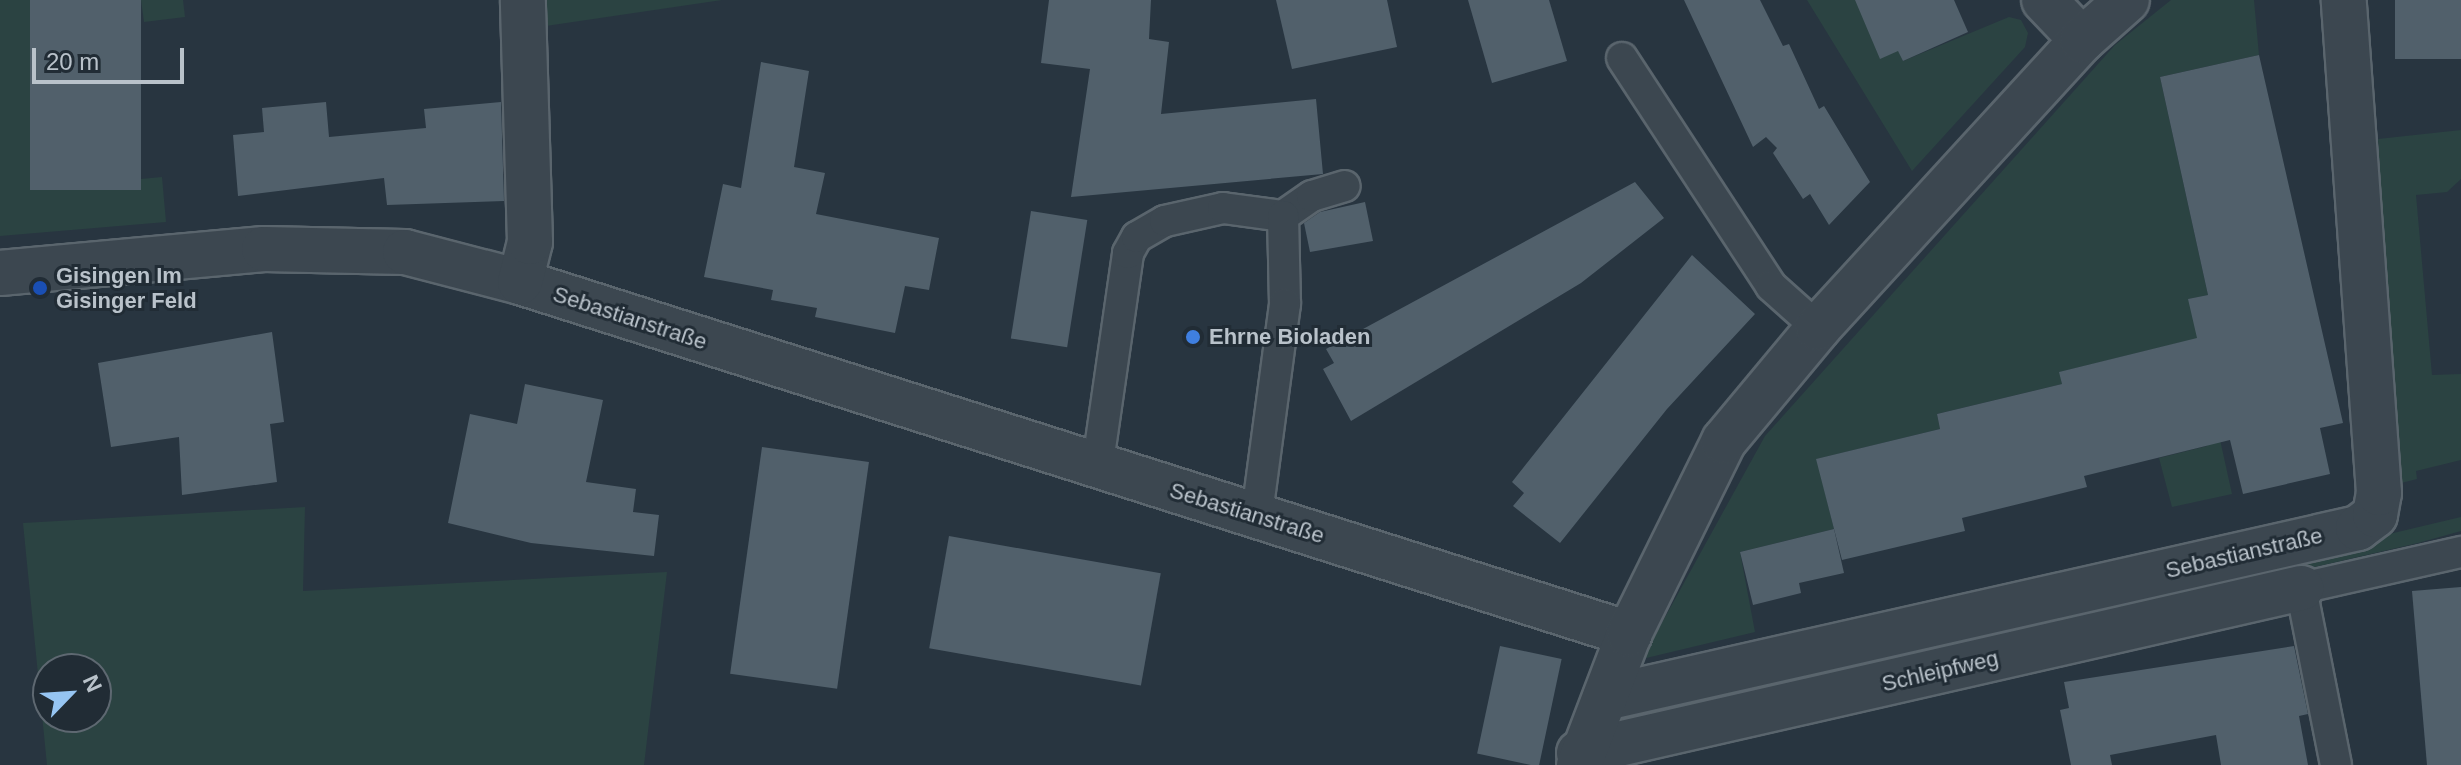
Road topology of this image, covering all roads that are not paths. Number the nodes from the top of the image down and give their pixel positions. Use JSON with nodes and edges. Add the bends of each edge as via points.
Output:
{"nodes":[{"id":1,"x":523,"y":0,"type":"edge"},
{"id":2,"x":2044,"y":0,"type":"edge"},
{"id":3,"x":2127,"y":0,"type":"edge"},
{"id":4,"x":2344,"y":0,"type":"edge"},
{"id":5,"x":2082,"y":40,"type":"junction"},
{"id":6,"x":1622,"y":58,"type":"dead end"},
{"id":7,"x":1344,"y":186,"type":"dead end"},
{"id":8,"x":1283,"y":216,"type":"junction"},
{"id":9,"x":0,"y":273,"type":"edge"},
{"id":10,"x":520,"y":282,"type":"junction"},
{"id":11,"x":1818,"y":328,"type":"junction"},
{"id":12,"x":1097,"y":469,"type":"junction"},
{"id":13,"x":1257,"y":514,"type":"junction"},
{"id":14,"x":2461,"y":552,"type":"edge"},
{"id":15,"x":2301,"y":588,"type":"junction"},
{"id":16,"x":1629,"y":634,"type":"junction"},
{"id":17,"x":1605,"y":698,"type":"junction"},
{"id":18,"x":1579,"y":759,"type":"edge"},
{"id":19,"x":2336,"y":765,"type":"edge"}],
"edges":[{"from":1,"to":10,"type":"street","via":[[530,242]]},
{"from":2,"to":5,"type":"street"},
{"from":3,"to":5,"type":"street"},
{"from":4,"to":17,"type":"street","name":"Sebastianstraße","via":[[2379,493],[2375,515],[2358,528]]},
{"from":5,"to":11,"type":"street"},
{"from":6,"to":11,"type":"lane","via":[[1771,286]]},
{"from":7,"to":8,"type":"lane","via":[[1312,196]]},
{"from":8,"to":12,"type":"lane","via":[[1223,208],[1165,221],[1137,237],[1128,253]]},
{"from":8,"to":13,"type":"lane","via":[[1285,304]]},
{"from":9,"to":10,"type":"street","name":"Sebastianstraße","via":[[73,262],[337,247],[405,252]]},
{"from":10,"to":12,"type":"street","name":"Sebastianstraße"},
{"from":11,"to":16,"type":"street","via":[[1724,441]]},
{"from":12,"to":13,"type":"street","name":"Sebastianstraße"},
{"from":13,"to":16,"type":"street","name":"Sebastianstraße"},
{"from":14,"to":15,"type":"lane"},
{"from":15,"to":18,"type":"street","name":"Schleipfweg"},
{"from":15,"to":19,"type":"lane"},
{"from":16,"to":17,"type":"street","name":"Schleipfweg"},
{"from":17,"to":18,"type":"street","name":"Schleipfweg"}]}
